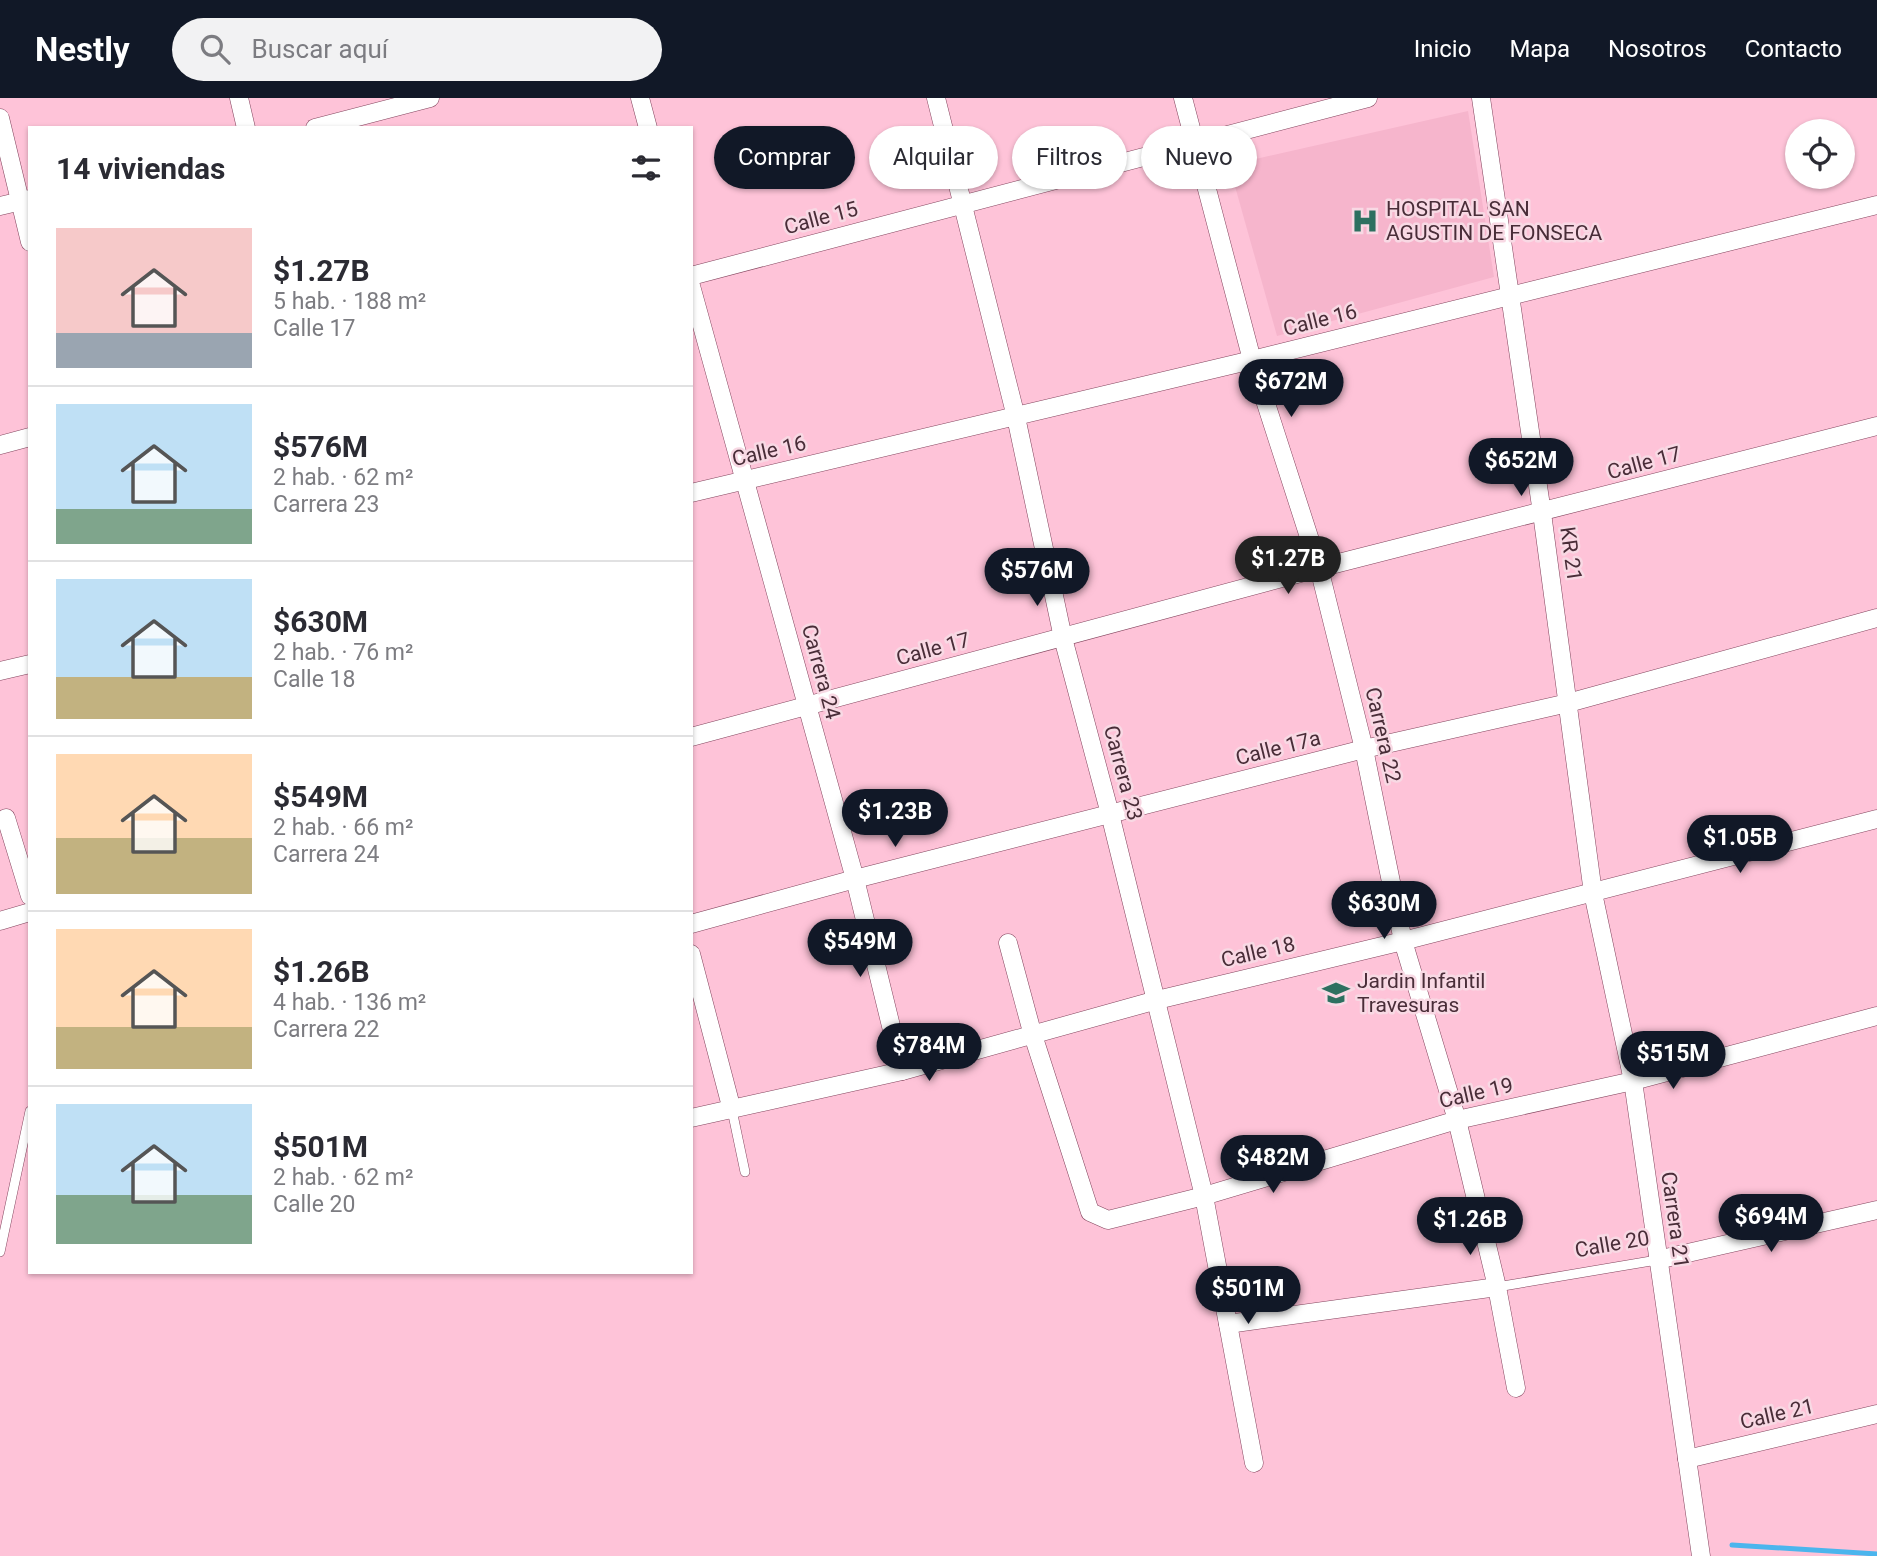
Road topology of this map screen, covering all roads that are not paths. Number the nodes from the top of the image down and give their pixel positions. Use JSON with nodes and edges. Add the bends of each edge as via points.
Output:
{"nodes":[{"id":1,"x":239,"y":98,"type":"edge"},
{"id":2,"x":430,"y":98,"type":"edge"},
{"id":3,"x":640,"y":98,"type":"edge"},
{"id":4,"x":936,"y":98,"type":"edge"},
{"id":5,"x":1182,"y":98,"type":"edge"},
{"id":6,"x":1368,"y":98,"type":"edge"},
{"id":7,"x":1481,"y":98,"type":"edge"},
{"id":8,"x":0,"y":118,"type":"edge"},
{"id":9,"x":246,"y":126,"type":"edge"},
{"id":10,"x":323,"y":126,"type":"edge"},
{"id":11,"x":647,"y":126,"type":"edge"},
{"id":12,"x":1189,"y":126,"type":"edge"},
{"id":13,"x":1257,"y":128,"type":"edge"},
{"id":14,"x":1141,"y":159,"type":"edge"},
{"id":15,"x":1206,"y":189,"type":"edge"},
{"id":16,"x":25,"y":200,"type":"edge"},
{"id":17,"x":963,"y":204,"type":"junction"},
{"id":18,"x":1877,"y":205,"type":"edge"},
{"id":19,"x":0,"y":206,"type":"edge"},
{"id":20,"x":28,"y":225,"type":"edge"},
{"id":21,"x":693,"y":275,"type":"edge"},
{"id":22,"x":693,"y":293,"type":"edge"},
{"id":23,"x":1510,"y":297,"type":"junction"},
{"id":24,"x":1252,"y":360,"type":"junction"},
{"id":25,"x":1016,"y":417,"type":"junction"},
{"id":26,"x":1877,"y":426,"type":"edge"},
{"id":27,"x":28,"y":437,"type":"edge"},
{"id":28,"x":0,"y":445,"type":"edge"},
{"id":29,"x":746,"y":480,"type":"junction"},
{"id":30,"x":693,"y":493,"type":"edge"},
{"id":31,"x":1542,"y":513,"type":"junction"},
{"id":32,"x":1319,"y":568,"type":"junction"},
{"id":33,"x":1877,"y":618,"type":"edge"},
{"id":34,"x":1063,"y":638,"type":"junction"},
{"id":35,"x":28,"y":664,"type":"edge"},
{"id":36,"x":0,"y":671,"type":"edge"},
{"id":37,"x":1568,"y":703,"type":"junction"},
{"id":38,"x":806,"y":706,"type":"junction"},
{"id":39,"x":693,"y":736,"type":"edge"},
{"id":40,"x":1364,"y":749,"type":"junction"},
{"id":41,"x":1110,"y":814,"type":"junction"},
{"id":42,"x":6,"y":818,"type":"dead end"},
{"id":43,"x":1877,"y":819,"type":"edge"},
{"id":44,"x":855,"y":878,"type":"junction"},
{"id":45,"x":28,"y":890,"type":"edge"},
{"id":46,"x":1593,"y":893,"type":"junction"},
{"id":47,"x":28,"y":913,"type":"edge"},
{"id":48,"x":0,"y":921,"type":"edge"},
{"id":49,"x":693,"y":923,"type":"edge"},
{"id":50,"x":1404,"y":941,"type":"junction"},
{"id":51,"x":1008,"y":943,"type":"dead end"},
{"id":52,"x":693,"y":962,"type":"edge"},
{"id":53,"x":1157,"y":1000,"type":"junction"},
{"id":54,"x":1877,"y":1016,"type":"edge"},
{"id":55,"x":1032,"y":1032,"type":"junction"},
{"id":56,"x":902,"y":1071,"type":"junction"},
{"id":57,"x":1633,"y":1081,"type":"junction"},
{"id":58,"x":732,"y":1110,"type":"junction"},
{"id":59,"x":693,"y":1118,"type":"edge"},
{"id":60,"x":1457,"y":1119,"type":"junction"},
{"id":61,"x":28,"y":1120,"type":"edge"},
{"id":62,"x":745,"y":1172,"type":"dead end"},
{"id":63,"x":1204,"y":1196,"type":"junction"},
{"id":64,"x":1877,"y":1210,"type":"edge"},
{"id":65,"x":0,"y":1252,"type":"edge"},
{"id":66,"x":1657,"y":1260,"type":"junction"},
{"id":67,"x":1497,"y":1287,"type":"junction"},
{"id":68,"x":1228,"y":1324,"type":"junction"},
{"id":69,"x":1516,"y":1388,"type":"dead end"},
{"id":70,"x":1877,"y":1414,"type":"edge"},
{"id":71,"x":1687,"y":1459,"type":"junction"},
{"id":72,"x":1254,"y":1463,"type":"dead end"},
{"id":73,"x":1701,"y":1556,"type":"edge"}],
"edges":[{"from":1,"to":9,"type":"street"},
{"from":2,"to":10,"type":"street"},
{"from":3,"to":11,"type":"street"},
{"from":4,"to":17,"type":"street","name":"Carrera 23"},
{"from":5,"to":12,"type":"street","name":"Carrera 22"},
{"from":6,"to":13,"type":"street","name":"Calle 15"},
{"from":7,"to":23,"type":"street","name":"KR 21"},
{"from":8,"to":16,"type":"street"},
{"from":14,"to":17,"type":"street","name":"Calle 15"},
{"from":15,"to":24,"type":"street","name":"Carrera 22"},
{"from":16,"to":19,"type":"street"},
{"from":16,"to":20,"type":"street"},
{"from":17,"to":21,"type":"street","name":"Calle 15"},
{"from":17,"to":25,"type":"street","name":"Carrera 23"},
{"from":18,"to":23,"type":"street","name":"Calle 16"},
{"from":22,"to":29,"type":"street","name":"Carrera 24"},
{"from":23,"to":24,"type":"street","name":"Calle 16"},
{"from":23,"to":31,"type":"street","name":"KR 21"},
{"from":24,"to":25,"type":"street","name":"Calle 16"},
{"from":24,"to":32,"type":"street","name":"Carrera 22"},
{"from":25,"to":29,"type":"street","name":"Calle 16"},
{"from":25,"to":34,"type":"street","name":"Carrera 23"},
{"from":26,"to":31,"type":"street","name":"Calle 17"},
{"from":27,"to":28,"type":"street"},
{"from":29,"to":30,"type":"street","name":"Calle 16"},
{"from":29,"to":38,"type":"street","name":"Carrera 24"},
{"from":31,"to":32,"type":"street","name":"Calle 17"},
{"from":31,"to":37,"type":"street","name":"KR 21"},
{"from":32,"to":34,"type":"street","name":"Calle 17"},
{"from":32,"to":40,"type":"street","name":"Carrera 22"},
{"from":33,"to":37,"type":"street","name":"Calle 17a"},
{"from":34,"to":38,"type":"street","name":"Calle 17"},
{"from":34,"to":41,"type":"street","name":"Carrera 23"},
{"from":35,"to":36,"type":"street"},
{"from":37,"to":40,"type":"street","name":"Calle 17a"},
{"from":37,"to":46,"type":"street","name":"KR 21"},
{"from":38,"to":39,"type":"street","name":"Calle 17"},
{"from":38,"to":44,"type":"street","name":"Carrera 24"},
{"from":40,"to":41,"type":"street","name":"Calle 17a"},
{"from":40,"to":50,"type":"street","name":"Carrera 22"},
{"from":41,"to":44,"type":"street","name":"Calle 17a"},
{"from":41,"to":53,"type":"street","name":"Carrera 23"},
{"from":42,"to":45,"type":"street"},
{"from":43,"to":46,"type":"street","name":"Calle 18"},
{"from":44,"to":49,"type":"street","name":"Calle 17a"},
{"from":44,"to":56,"type":"street","name":"Carrera 24"},
{"from":46,"to":50,"type":"street","name":"Calle 18"},
{"from":46,"to":57,"type":"street","name":"Carrera 21"},
{"from":47,"to":48,"type":"street"},
{"from":50,"to":53,"type":"street","name":"Calle 18"},
{"from":50,"to":60,"type":"street","name":"Carrera 22"},
{"from":51,"to":55,"type":"street"},
{"from":52,"to":58,"type":"street"},
{"from":53,"to":55,"type":"street","name":"Calle 18"},
{"from":53,"to":63,"type":"street","name":"Carrera 23"},
{"from":54,"to":57,"type":"street","name":"Calle 19"},
{"from":55,"to":56,"type":"street","name":"Calle 18"},
{"from":55,"to":63,"type":"street","name":"Calle 19","via":[[1090,1212],[1108,1220]]},
{"from":56,"to":58,"type":"street","name":"Calle 18"},
{"from":57,"to":60,"type":"street","name":"Calle 19"},
{"from":57,"to":66,"type":"street","name":"Carrera 21"},
{"from":58,"to":59,"type":"street","name":"Calle 18"},
{"from":58,"to":62,"type":"lane"},
{"from":60,"to":63,"type":"street","name":"Calle 19"},
{"from":60,"to":67,"type":"street","name":"Carrera 22"},
{"from":61,"to":65,"type":"lane"},
{"from":63,"to":68,"type":"street","name":"Carrera 23"},
{"from":64,"to":66,"type":"street","name":"Calle 20"},
{"from":66,"to":67,"type":"lane","name":"Calle 20"},
{"from":66,"to":71,"type":"street","name":"Carrera 21"},
{"from":67,"to":68,"type":"street","name":"Calle 20"},
{"from":67,"to":69,"type":"street","name":"Carrera 22"},
{"from":68,"to":72,"type":"street","name":"Carrera 23"},
{"from":70,"to":71,"type":"street","name":"Calle 21"},
{"from":71,"to":73,"type":"street","name":"Carrera 21"}]}
